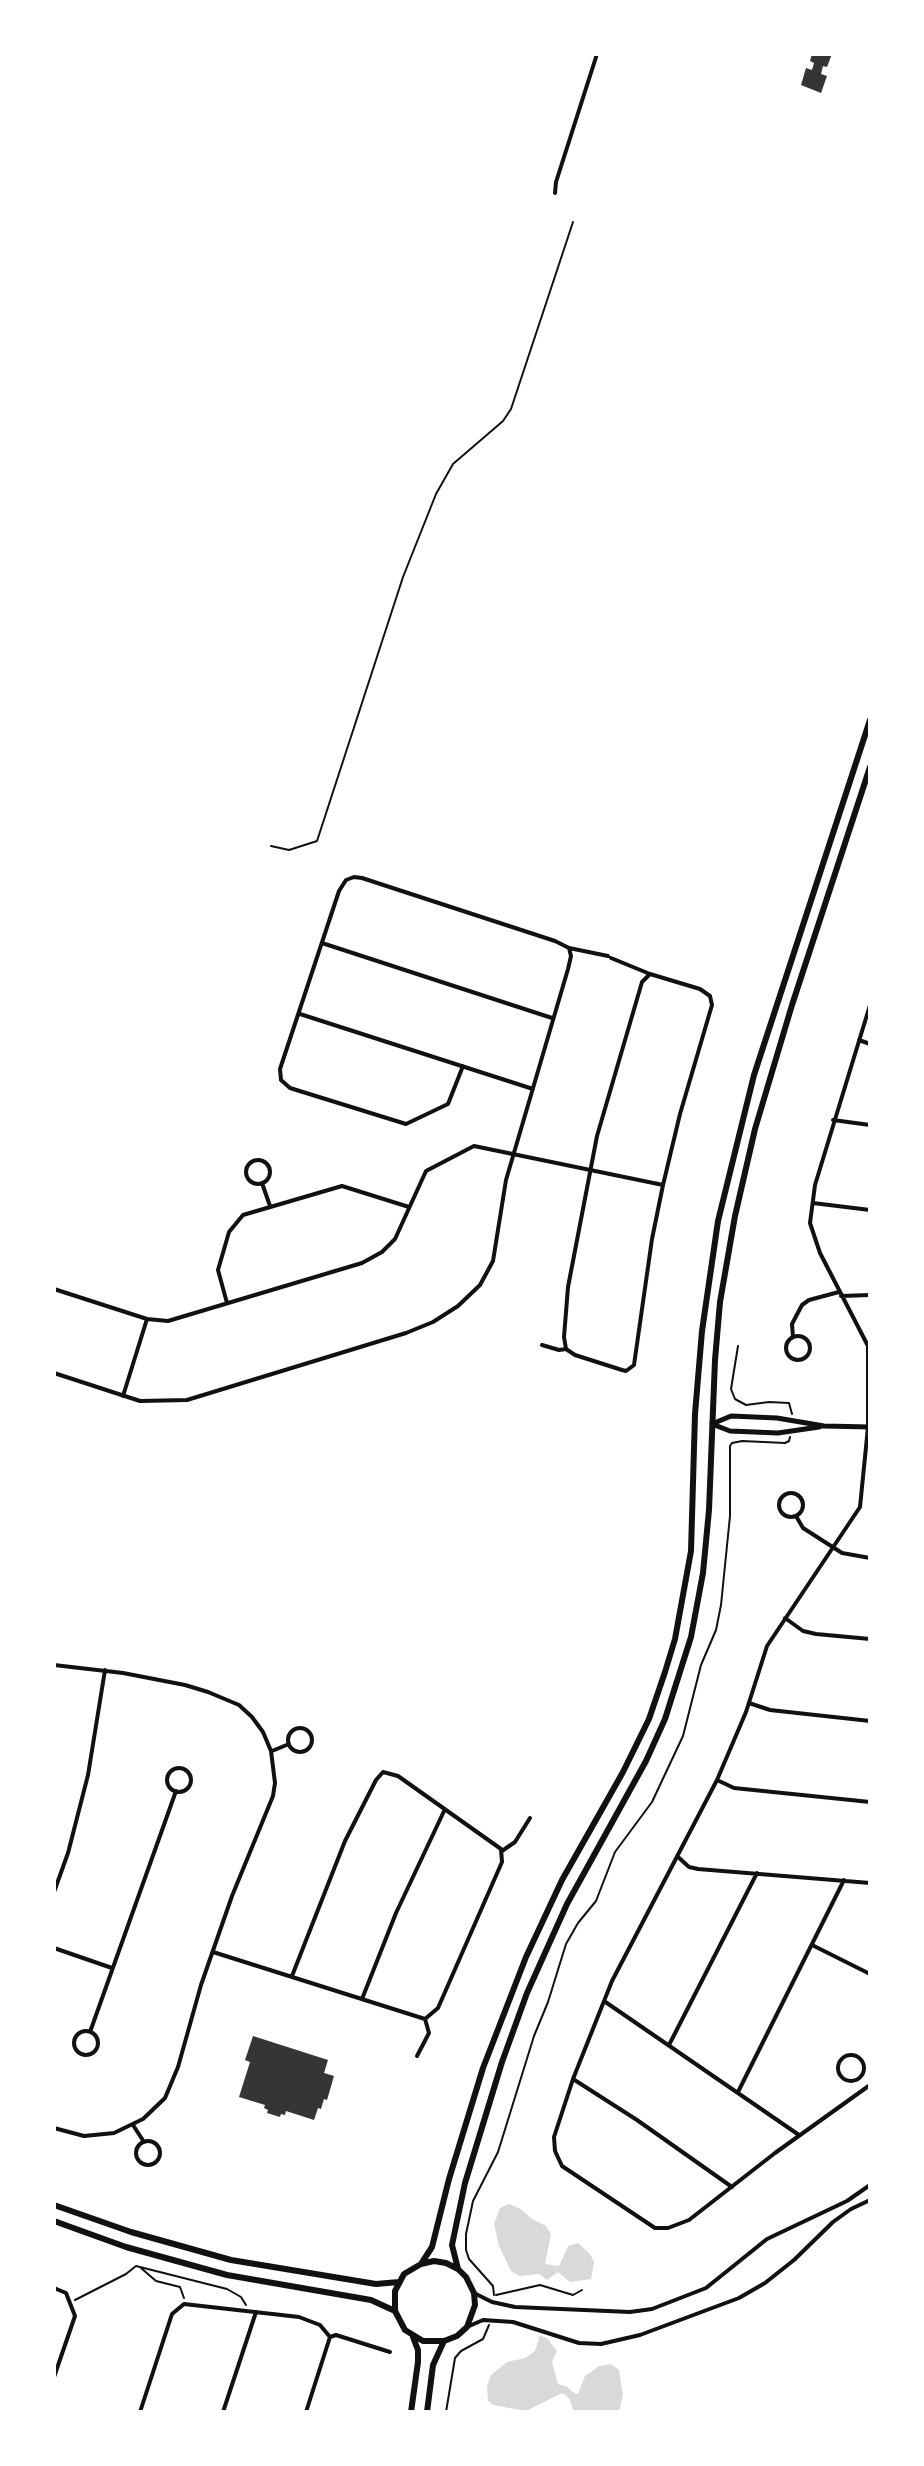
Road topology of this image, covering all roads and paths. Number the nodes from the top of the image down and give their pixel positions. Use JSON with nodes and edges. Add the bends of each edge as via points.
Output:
{"nodes":[{"id":1,"x":597,"y":54,"type":"edge"},
{"id":2,"x":555,"y":193,"type":"dead end"},
{"id":3,"x":573,"y":222,"type":"dead end"},
{"id":4,"x":870,"y":720,"type":"edge"},
{"id":5,"x":870,"y":767,"type":"edge"},
{"id":6,"x":271,"y":846,"type":"dead end"},
{"id":7,"x":322,"y":943,"type":"junction"},
{"id":8,"x":569,"y":948,"type":"junction"},
{"id":9,"x":650,"y":974,"type":"junction"},
{"id":10,"x":870,"y":1005,"type":"edge"},
{"id":11,"x":300,"y":1014,"type":"junction"},
{"id":12,"x":552,"y":1018,"type":"junction"},
{"id":13,"x":859,"y":1040,"type":"junction"},
{"id":14,"x":870,"y":1044,"type":"edge"},
{"id":15,"x":463,"y":1066,"type":"junction"},
{"id":16,"x":533,"y":1089,"type":"junction"},
{"id":17,"x":833,"y":1120,"type":"junction"},
{"id":18,"x":870,"y":1125,"type":"edge"},
{"id":19,"x":514,"y":1154,"type":"junction"},
{"id":20,"x":590,"y":1170,"type":"junction"},
{"id":21,"x":262,"y":1183,"type":"junction"},
{"id":22,"x":663,"y":1185,"type":"junction"},
{"id":23,"x":812,"y":1203,"type":"junction"},
{"id":24,"x":270,"y":1206,"type":"junction"},
{"id":25,"x":409,"y":1207,"type":"junction"},
{"id":26,"x":870,"y":1210,"type":"edge"},
{"id":27,"x":54,"y":1289,"type":"edge"},
{"id":28,"x":840,"y":1294,"type":"junction"},
{"id":29,"x":870,"y":1295,"type":"edge"},
{"id":30,"x":227,"y":1303,"type":"junction"},
{"id":31,"x":147,"y":1319,"type":"junction"},
{"id":32,"x":793,"y":1337,"type":"junction"},
{"id":33,"x":542,"y":1345,"type":"dead end"},
{"id":34,"x":738,"y":1346,"type":"dead end"},
{"id":35,"x":566,"y":1349,"type":"junction"},
{"id":36,"x":54,"y":1373,"type":"edge"},
{"id":37,"x":870,"y":1375,"type":"edge"},
{"id":38,"x":123,"y":1396,"type":"junction"},
{"id":39,"x":791,"y":1421,"type":"junction"},
{"id":40,"x":695,"y":1424,"type":"junction"},
{"id":41,"x":712,"y":1424,"type":"junction"},
{"id":42,"x":824,"y":1426,"type":"junction"},
{"id":43,"x":869,"y":1427,"type":"edge"},
{"id":44,"x":790,"y":1431,"type":"junction"},
{"id":45,"x":796,"y":1516,"type":"junction"},
{"id":46,"x":833,"y":1548,"type":"junction"},
{"id":47,"x":870,"y":1558,"type":"edge"},
{"id":48,"x":785,"y":1618,"type":"junction"},
{"id":49,"x":870,"y":1639,"type":"edge"},
{"id":50,"x":54,"y":1665,"type":"edge"},
{"id":51,"x":105,"y":1670,"type":"junction"},
{"id":52,"x":749,"y":1703,"type":"junction"},
{"id":53,"x":870,"y":1721,"type":"edge"},
{"id":54,"x":289,"y":1744,"type":"junction"},
{"id":55,"x":271,"y":1751,"type":"junction"},
{"id":56,"x":717,"y":1780,"type":"junction"},
{"id":57,"x":176,"y":1791,"type":"junction"},
{"id":58,"x":870,"y":1802,"type":"edge"},
{"id":59,"x":445,"y":1809,"type":"junction"},
{"id":60,"x":530,"y":1818,"type":"dead end"},
{"id":61,"x":502,"y":1851,"type":"junction"},
{"id":62,"x":677,"y":1856,"type":"junction"},
{"id":63,"x":757,"y":1873,"type":"junction"},
{"id":64,"x":844,"y":1880,"type":"junction"},
{"id":65,"x":870,"y":1883,"type":"edge"},
{"id":66,"x":54,"y":1892,"type":"edge"},
{"id":67,"x":812,"y":1945,"type":"junction"},
{"id":68,"x":54,"y":1948,"type":"edge"},
{"id":69,"x":213,"y":1952,"type":"junction"},
{"id":70,"x":112,"y":1968,"type":"junction"},
{"id":71,"x":870,"y":1974,"type":"edge"},
{"id":72,"x":292,"y":1976,"type":"junction"},
{"id":73,"x":362,"y":1999,"type":"junction"},
{"id":74,"x":604,"y":2001,"type":"junction"},
{"id":75,"x":425,"y":2019,"type":"junction"},
{"id":76,"x":90,"y":2032,"type":"junction"},
{"id":77,"x":669,"y":2045,"type":"junction"},
{"id":78,"x":417,"y":2056,"type":"dead end"},
{"id":79,"x":573,"y":2079,"type":"junction"},
{"id":80,"x":859,"y":2079,"type":"junction"},
{"id":81,"x":870,"y":2085,"type":"edge"},
{"id":82,"x":864,"y":2090,"type":"junction"},
{"id":83,"x":738,"y":2092,"type":"junction"},
{"id":84,"x":133,"y":2125,"type":"junction"},
{"id":85,"x":54,"y":2128,"type":"edge"},
{"id":86,"x":799,"y":2135,"type":"junction"},
{"id":87,"x":144,"y":2142,"type":"junction"},
{"id":88,"x":449,"y":2179,"type":"junction"},
{"id":89,"x":465,"y":2183,"type":"junction"},
{"id":90,"x":870,"y":2185,"type":"edge"},
{"id":91,"x":732,"y":2187,"type":"junction"},
{"id":92,"x":870,"y":2200,"type":"edge"},
{"id":93,"x":54,"y":2205,"type":"edge"},
{"id":94,"x":54,"y":2221,"type":"edge"},
{"id":95,"x":421,"y":2264,"type":"junction"},
{"id":96,"x":141,"y":2268,"type":"junction"},
{"id":97,"x":458,"y":2269,"type":"junction"},
{"id":98,"x":294,"y":2272,"type":"junction"},
{"id":99,"x":399,"y":2282,"type":"junction"},
{"id":100,"x":54,"y":2288,"type":"edge"},
{"id":101,"x":291,"y":2288,"type":"junction"},
{"id":102,"x":582,"y":2290,"type":"dead end"},
{"id":103,"x":474,"y":2293,"type":"junction"},
{"id":104,"x":494,"y":2295,"type":"junction"},
{"id":105,"x":71,"y":2302,"type":"junction"},
{"id":106,"x":492,"y":2302,"type":"junction"},
{"id":107,"x":184,"y":2304,"type":"junction"},
{"id":108,"x":249,"y":2310,"type":"junction"},
{"id":109,"x":256,"y":2311,"type":"junction"},
{"id":110,"x":395,"y":2311,"type":"junction"},
{"id":111,"x":490,"y":2319,"type":"junction"},
{"id":112,"x":467,"y":2327,"type":"junction"},
{"id":113,"x":330,"y":2337,"type":"junction"},
{"id":114,"x":413,"y":2337,"type":"junction"},
{"id":115,"x":444,"y":2341,"type":"junction"},
{"id":116,"x":390,"y":2352,"type":"dead end"},
{"id":117,"x":54,"y":2377,"type":"edge"},
{"id":118,"x":140,"y":2412,"type":"edge"},
{"id":119,"x":223,"y":2412,"type":"edge"},
{"id":120,"x":306,"y":2412,"type":"edge"},
{"id":121,"x":411,"y":2412,"type":"edge"},
{"id":122,"x":427,"y":2412,"type":"edge"},
{"id":123,"x":446,"y":2412,"type":"edge"}],
"edges":[{"from":1,"to":2,"type":"street"},
{"from":3,"to":6,"type":"lane","via":[[511,409],[453,464],[436,494],[403,577],[317,841],[289,850]]},
{"from":4,"to":40,"type":"main road","via":[[735,1144],[718,1221]]},
{"from":5,"to":41,"type":"main road","via":[[755,1129],[720,1302]]},
{"from":7,"to":8,"type":"street","via":[[339,891],[354,877]]},
{"from":7,"to":11,"type":"street"},
{"from":7,"to":12,"type":"street"},
{"from":8,"to":9,"type":"street"},
{"from":8,"to":12,"type":"street"},
{"from":9,"to":20,"type":"street","via":[[642,982],[621,1044]]},
{"from":9,"to":22,"type":"street","via":[[707,992],[712,1001]]},
{"from":10,"to":13,"type":"street"},
{"from":11,"to":15,"type":"street"},
{"from":11,"to":15,"type":"street","via":[[279,1075],[290,1088],[406,1124],[448,1104]]},
{"from":12,"to":16,"type":"street"},
{"from":13,"to":14,"type":"street"},
{"from":13,"to":17,"type":"street"},
{"from":15,"to":16,"type":"street"},
{"from":16,"to":19,"type":"street"},
{"from":17,"to":18,"type":"street"},
{"from":17,"to":23,"type":"street"},
{"from":19,"to":20,"type":"street"},
{"from":19,"to":25,"type":"street","via":[[474,1146],[439,1162],[422,1176]]},
{"from":19,"to":38,"type":"street","via":[[493,1261],[480,1285],[445,1315],[406,1333],[187,1400],[153,1402]]},
{"from":20,"to":22,"type":"street"},
{"from":20,"to":35,"type":"street","via":[[568,1287]]},
{"from":21,"to":21,"type":"street","via":[[247,1177],[248,1165],[255,1160],[270,1168]]},
{"from":21,"to":24,"type":"street"},
{"from":22,"to":35,"type":"street","via":[[637,1359],[622,1370]]},
{"from":23,"to":26,"type":"street"},
{"from":23,"to":28,"type":"street","via":[[810,1223]]},
{"from":24,"to":25,"type":"street","via":[[342,1186]]},
{"from":24,"to":30,"type":"street","via":[[239,1218],[229,1232],[218,1270]]},
{"from":25,"to":30,"type":"street","via":[[395,1239],[373,1258]]},
{"from":27,"to":31,"type":"street"},
{"from":28,"to":29,"type":"street"},
{"from":28,"to":32,"type":"street","via":[[802,1305],[792,1324]]},
{"from":28,"to":37,"type":"street","via":[[868,1346]]},
{"from":30,"to":31,"type":"street","via":[[168,1321]]},
{"from":31,"to":38,"type":"street"},
{"from":32,"to":32,"type":"street","via":[[808,1340],[810,1349],[803,1359],[787,1353]]},
{"from":33,"to":35,"type":"street"},
{"from":34,"to":39,"type":"path","via":[[731,1389],[735,1399],[746,1405],[789,1403]]},
{"from":36,"to":38,"type":"street"},
{"from":37,"to":43,"type":"street"},
{"from":39,"to":41,"type":"street","via":[[731,1416]]},
{"from":39,"to":42,"type":"street"},
{"from":40,"to":41,"type":"main road"},
{"from":40,"to":88,"type":"main road","via":[[691,1551],[665,1672],[649,1719],[526,1957],[483,2068]]},
{"from":41,"to":44,"type":"street","via":[[730,1431]]},
{"from":41,"to":89,"type":"main road","via":[[703,1573],[679,1679],[646,1761],[567,1904],[527,1993]]},
{"from":42,"to":43,"type":"street"},
{"from":42,"to":44,"type":"street"},
{"from":43,"to":46,"type":"street","via":[[860,1507]]},
{"from":44,"to":104,"type":"path","via":[[785,1443],[742,1441],[730,1446],[721,1605],[683,1736],[652,1802],[615,1852],[596,1901],[566,1944],[498,2152],[473,2201],[466,2250]]},
{"from":45,"to":45,"type":"street","via":[[780,1510],[786,1494],[801,1498],[802,1510]]},
{"from":45,"to":46,"type":"street","via":[[803,1528]]},
{"from":46,"to":47,"type":"street"},
{"from":46,"to":48,"type":"street"},
{"from":48,"to":49,"type":"street","via":[[803,1631]]},
{"from":48,"to":52,"type":"street","via":[[767,1646]]},
{"from":50,"to":51,"type":"street"},
{"from":51,"to":55,"type":"street","via":[[225,1698],[252,1717]]},
{"from":51,"to":66,"type":"street","via":[[88,1775]]},
{"from":52,"to":53,"type":"street"},
{"from":52,"to":56,"type":"street"},
{"from":54,"to":54,"type":"street","via":[[293,1730],[305,1729],[311,1735],[304,1751]]},
{"from":54,"to":55,"type":"street"},
{"from":55,"to":69,"type":"street","via":[[273,1796]]},
{"from":56,"to":58,"type":"street","via":[[734,1788]]},
{"from":56,"to":62,"type":"street"},
{"from":57,"to":57,"type":"street","via":[[167,1778],[183,1768],[191,1783]]},
{"from":57,"to":70,"type":"street"},
{"from":59,"to":61,"type":"street"},
{"from":59,"to":72,"type":"street","via":[[393,1773],[380,1775],[354,1821]]},
{"from":59,"to":73,"type":"street"},
{"from":60,"to":61,"type":"street","via":[[515,1842]]},
{"from":61,"to":75,"type":"street","via":[[502,1862],[438,2008]]},
{"from":62,"to":63,"type":"street","via":[[698,1869]]},
{"from":62,"to":74,"type":"street"},
{"from":63,"to":64,"type":"street"},
{"from":63,"to":77,"type":"street"},
{"from":64,"to":65,"type":"street"},
{"from":64,"to":67,"type":"street"},
{"from":67,"to":71,"type":"street"},
{"from":67,"to":83,"type":"street"},
{"from":68,"to":70,"type":"street"},
{"from":69,"to":72,"type":"street"},
{"from":69,"to":84,"type":"street","via":[[172,2084],[155,2109]]},
{"from":70,"to":76,"type":"street"},
{"from":72,"to":73,"type":"street"},
{"from":73,"to":75,"type":"street"},
{"from":74,"to":77,"type":"street"},
{"from":74,"to":79,"type":"street"},
{"from":75,"to":78,"type":"street","via":[[429,2033]]},
{"from":76,"to":76,"type":"street","via":[[97,2048],[81,2054],[74,2040]]},
{"from":77,"to":83,"type":"street"},
{"from":79,"to":91,"type":"street"},
{"from":79,"to":91,"type":"street","via":[[554,2137],[562,2166],[655,2228],[689,2220]]},
{"from":80,"to":80,"type":"street","via":[[841,2075],[845,2057],[863,2063]]},
{"from":80,"to":82,"type":"street"},
{"from":81,"to":82,"type":"street"},
{"from":82,"to":86,"type":"street"},
{"from":83,"to":86,"type":"street"},
{"from":84,"to":85,"type":"street","via":[[84,2136]]},
{"from":84,"to":87,"type":"street"},
{"from":86,"to":91,"type":"street"},
{"from":87,"to":87,"type":"street","via":[[156,2143],[160,2150],[153,2164],[145,2165],[137,2157]]},
{"from":88,"to":89,"type":"main road"},
{"from":88,"to":95,"type":"main road","via":[[432,2247]]},
{"from":89,"to":97,"type":"main road","via":[[452,2245]]},
{"from":90,"to":106,"type":"street","via":[[767,2239],[706,2288],[652,2309],[606,2311]]},
{"from":92,"to":111,"type":"street","via":[[851,2209],[794,2260],[739,2298],[619,2341],[579,2343]]},
{"from":93,"to":98,"type":"main road","via":[[158,2240]]},
{"from":94,"to":101,"type":"main road","via":[[126,2247]]},
{"from":95,"to":97,"type":"main road","via":[[434,2261]]},
{"from":95,"to":99,"type":"main road"},
{"from":96,"to":105,"type":"path"},
{"from":96,"to":107,"type":"path","via":[[156,2281],[180,2287]]},
{"from":96,"to":108,"type":"path","via":[[236,2293]]},
{"from":97,"to":103,"type":"main road"},
{"from":98,"to":99,"type":"main road","via":[[376,2284]]},
{"from":98,"to":101,"type":"main road"},
{"from":99,"to":110,"type":"main road"},
{"from":100,"to":105,"type":"street"},
{"from":101,"to":110,"type":"main road","via":[[371,2300]]},
{"from":102,"to":104,"type":"path","via":[[573,2295],[540,2285]]},
{"from":103,"to":106,"type":"street"},
{"from":103,"to":112,"type":"main road"},
{"from":104,"to":106,"type":"path"},
{"from":105,"to":117,"type":"street","via":[[75,2316]]},
{"from":107,"to":108,"type":"street"},
{"from":107,"to":118,"type":"street","via":[[172,2314]]},
{"from":108,"to":109,"type":"street"},
{"from":109,"to":113,"type":"street","via":[[310,2321]]},
{"from":109,"to":119,"type":"street"},
{"from":110,"to":114,"type":"main road"},
{"from":111,"to":112,"type":"street"},
{"from":111,"to":123,"type":"path","via":[[483,2339],[455,2358]]},
{"from":112,"to":115,"type":"main road"},
{"from":113,"to":116,"type":"street"},
{"from":113,"to":120,"type":"street"},
{"from":114,"to":115,"type":"main road"},
{"from":114,"to":121,"type":"main road","via":[[418,2362]]},
{"from":115,"to":122,"type":"main road","via":[[433,2365]]}]}
